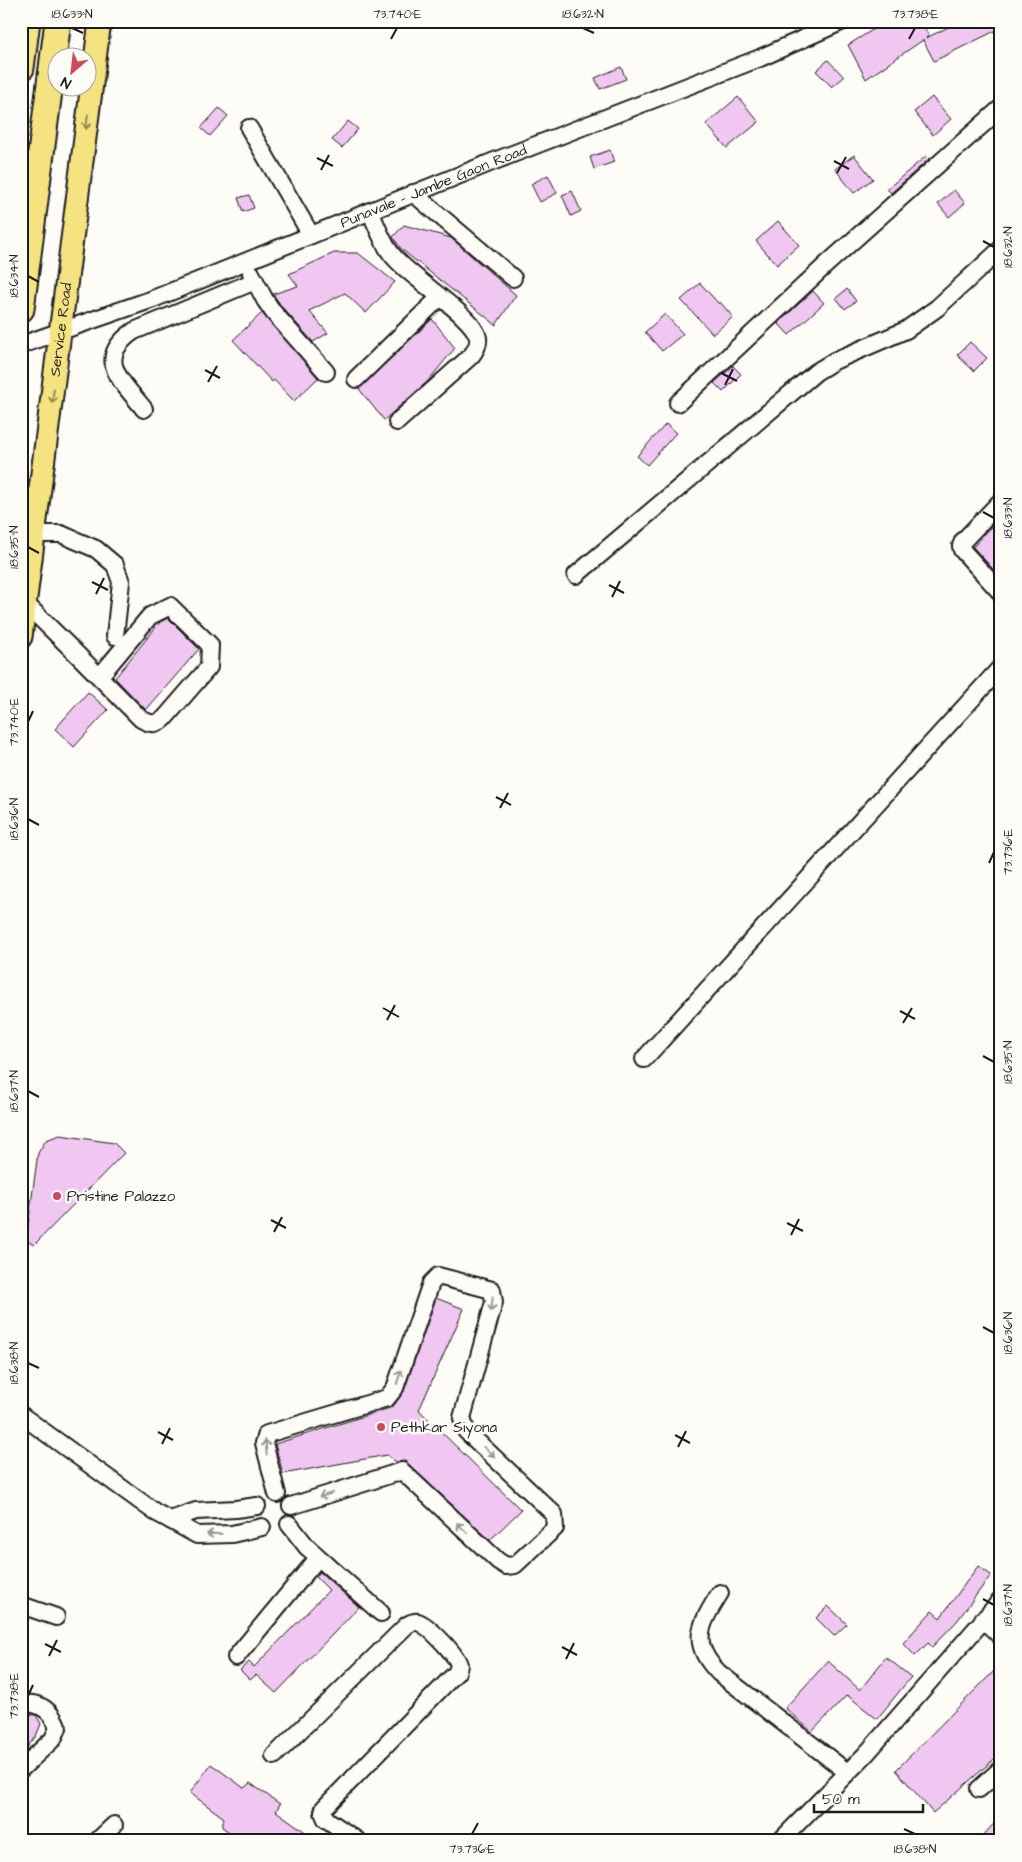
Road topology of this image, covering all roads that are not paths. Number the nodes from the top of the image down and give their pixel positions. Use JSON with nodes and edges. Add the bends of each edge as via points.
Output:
{"nodes":[{"id":1,"x":27,"y":21,"type":"edge"},
{"id":2,"x":58,"y":21,"type":"edge"},
{"id":3,"x":100,"y":21,"type":"edge"},
{"id":4,"x":843,"y":21,"type":"edge"},
{"id":5,"x":21,"y":68,"type":"edge"},
{"id":6,"x":1001,"y":108,"type":"edge"},
{"id":7,"x":249,"y":128,"type":"dead end"},
{"id":8,"x":413,"y":194,"type":"junction"},
{"id":9,"x":370,"y":211,"type":"junction"},
{"id":10,"x":311,"y":235,"type":"junction"},
{"id":11,"x":1001,"y":249,"type":"edge"},
{"id":12,"x":245,"y":262,"type":"junction"},
{"id":13,"x":513,"y":278,"type":"dead end"},
{"id":14,"x":255,"y":282,"type":"junction"},
{"id":15,"x":440,"y":297,"type":"junction"},
{"id":16,"x":21,"y":309,"type":"edge"},
{"id":17,"x":61,"y":330,"type":"junction"},
{"id":18,"x":21,"y":345,"type":"edge"},
{"id":19,"x":326,"y":372,"type":"dead end"},
{"id":20,"x":356,"y":379,"type":"dead end"},
{"id":21,"x":678,"y":403,"type":"dead end"},
{"id":22,"x":144,"y":409,"type":"dead end"},
{"id":23,"x":397,"y":422,"type":"dead end"},
{"id":24,"x":1001,"y":501,"type":"edge"},
{"id":25,"x":35,"y":534,"type":"junction"},
{"id":26,"x":576,"y":575,"type":"dead end"},
{"id":27,"x":1001,"y":593,"type":"edge"},
{"id":28,"x":26,"y":604,"type":"junction"},
{"id":29,"x":115,"y":636,"type":"dead end"},
{"id":30,"x":21,"y":637,"type":"edge"},
{"id":31,"x":1001,"y":667,"type":"edge"},
{"id":32,"x":100,"y":676,"type":"junction"},
{"id":33,"x":644,"y":1058,"type":"dead end"},
{"id":34,"x":21,"y":1415,"type":"edge"},
{"id":35,"x":277,"y":1494,"type":"junction"},
{"id":36,"x":256,"y":1506,"type":"junction"},
{"id":37,"x":292,"y":1506,"type":"junction"},
{"id":38,"x":170,"y":1520,"type":"junction"},
{"id":39,"x":289,"y":1524,"type":"junction"},
{"id":40,"x":262,"y":1526,"type":"junction"},
{"id":41,"x":318,"y":1558,"type":"junction"},
{"id":42,"x":720,"y":1594,"type":"dead end"},
{"id":43,"x":1001,"y":1600,"type":"edge"},
{"id":44,"x":21,"y":1605,"type":"edge"},
{"id":45,"x":381,"y":1612,"type":"dead end"},
{"id":46,"x":56,"y":1617,"type":"dead end"},
{"id":47,"x":983,"y":1619,"type":"junction"},
{"id":48,"x":1001,"y":1637,"type":"edge"},
{"id":49,"x":236,"y":1657,"type":"dead end"},
{"id":50,"x":21,"y":1704,"type":"edge"},
{"id":51,"x":274,"y":1756,"type":"dead end"},
{"id":52,"x":21,"y":1769,"type":"edge"},
{"id":53,"x":1001,"y":1769,"type":"edge"},
{"id":54,"x":848,"y":1772,"type":"junction"},
{"id":55,"x":979,"y":1789,"type":"dead end"},
{"id":56,"x":114,"y":1825,"type":"dead end"},
{"id":57,"x":97,"y":1841,"type":"edge"},
{"id":58,"x":358,"y":1841,"type":"edge"},
{"id":59,"x":780,"y":1841,"type":"edge"}],
"edges":[{"from":1,"to":5,"type":"highway"},
{"from":2,"to":16,"type":"highway"},
{"from":3,"to":17,"type":"main road","name":"Service Road","one_way":true},
{"from":4,"to":8,"type":"street","name":"Punavale - Jambe Gaon Road","via":[[760,58]]},
{"from":6,"to":21,"type":"street"},
{"from":7,"to":10,"type":"street"},
{"from":8,"to":9,"type":"street","name":"Punavale - Jambe Gaon Road"},
{"from":8,"to":13,"type":"street"},
{"from":9,"to":10,"type":"street","name":"Punavale - Jambe Gaon Road"},
{"from":9,"to":15,"type":"street","via":[[390,252]]},
{"from":10,"to":12,"type":"street","name":"Punavale - Jambe Gaon Road"},
{"from":11,"to":26,"type":"street","via":[[937,308],[906,330],[816,372]]},
{"from":12,"to":14,"type":"street"},
{"from":12,"to":17,"type":"street","name":"Punavale - Jambe Gaon Road","via":[[153,299]]},
{"from":14,"to":19,"type":"street","via":[[274,312]]},
{"from":14,"to":22,"type":"street","via":[[141,327],[124,337],[113,356],[114,372]]},
{"from":15,"to":20,"type":"street"},
{"from":15,"to":23,"type":"street","via":[[474,329],[478,339],[476,348]]},
{"from":17,"to":18,"type":"street","name":"Punavale - Jambe Gaon Road"},
{"from":17,"to":25,"type":"main road","name":"Service Road","one_way":true},
{"from":24,"to":27,"type":"street","via":[[961,546]]},
{"from":25,"to":28,"type":"main road","name":"Service Road"},
{"from":25,"to":29,"type":"street","via":[[61,534],[96,549],[116,565],[121,582]]},
{"from":28,"to":30,"type":"main road","name":"Service Road"},
{"from":28,"to":32,"type":"street"},
{"from":31,"to":33,"type":"street"},
{"from":32,"to":32,"type":"street","via":[[141,719],[157,723],[209,667],[210,645],[170,606],[150,616]]},
{"from":34,"to":38,"type":"street"},
{"from":35,"to":36,"type":"street","via":[[265,1496]]},
{"from":35,"to":37,"type":"street"},
{"from":35,"to":37,"type":"street","one_way":true,"via":[[264,1443],[267,1434],[387,1398],[395,1388],[431,1283],[438,1276],[492,1290],[494,1302],[462,1418],[466,1431],[554,1514],[555,1528],[515,1565],[506,1566],[402,1471]]},
{"from":36,"to":38,"type":"street","via":[[196,1511]]},
{"from":36,"to":40,"type":"street","via":[[256,1517]]},
{"from":37,"to":39,"type":"street"},
{"from":40,"to":38,"type":"street","one_way":true,"via":[[232,1534],[197,1535]]},
{"from":39,"to":40,"type":"street","via":[[273,1531]]},
{"from":39,"to":41,"type":"street"},
{"from":41,"to":45,"type":"street"},
{"from":41,"to":49,"type":"street"},
{"from":42,"to":54,"type":"street","via":[[700,1632],[701,1648],[708,1663]]},
{"from":43,"to":47,"type":"street"},
{"from":44,"to":46,"type":"street"},
{"from":47,"to":48,"type":"street"},
{"from":47,"to":54,"type":"street"},
{"from":50,"to":52,"type":"street","via":[[40,1705],[48,1711],[58,1728],[53,1739]]},
{"from":51,"to":58,"type":"street","via":[[407,1625],[419,1622],[456,1656],[457,1672],[324,1808],[326,1819]]},
{"from":53,"to":55,"type":"street"},
{"from":54,"to":59,"type":"street"},
{"from":56,"to":57,"type":"street"}]}
